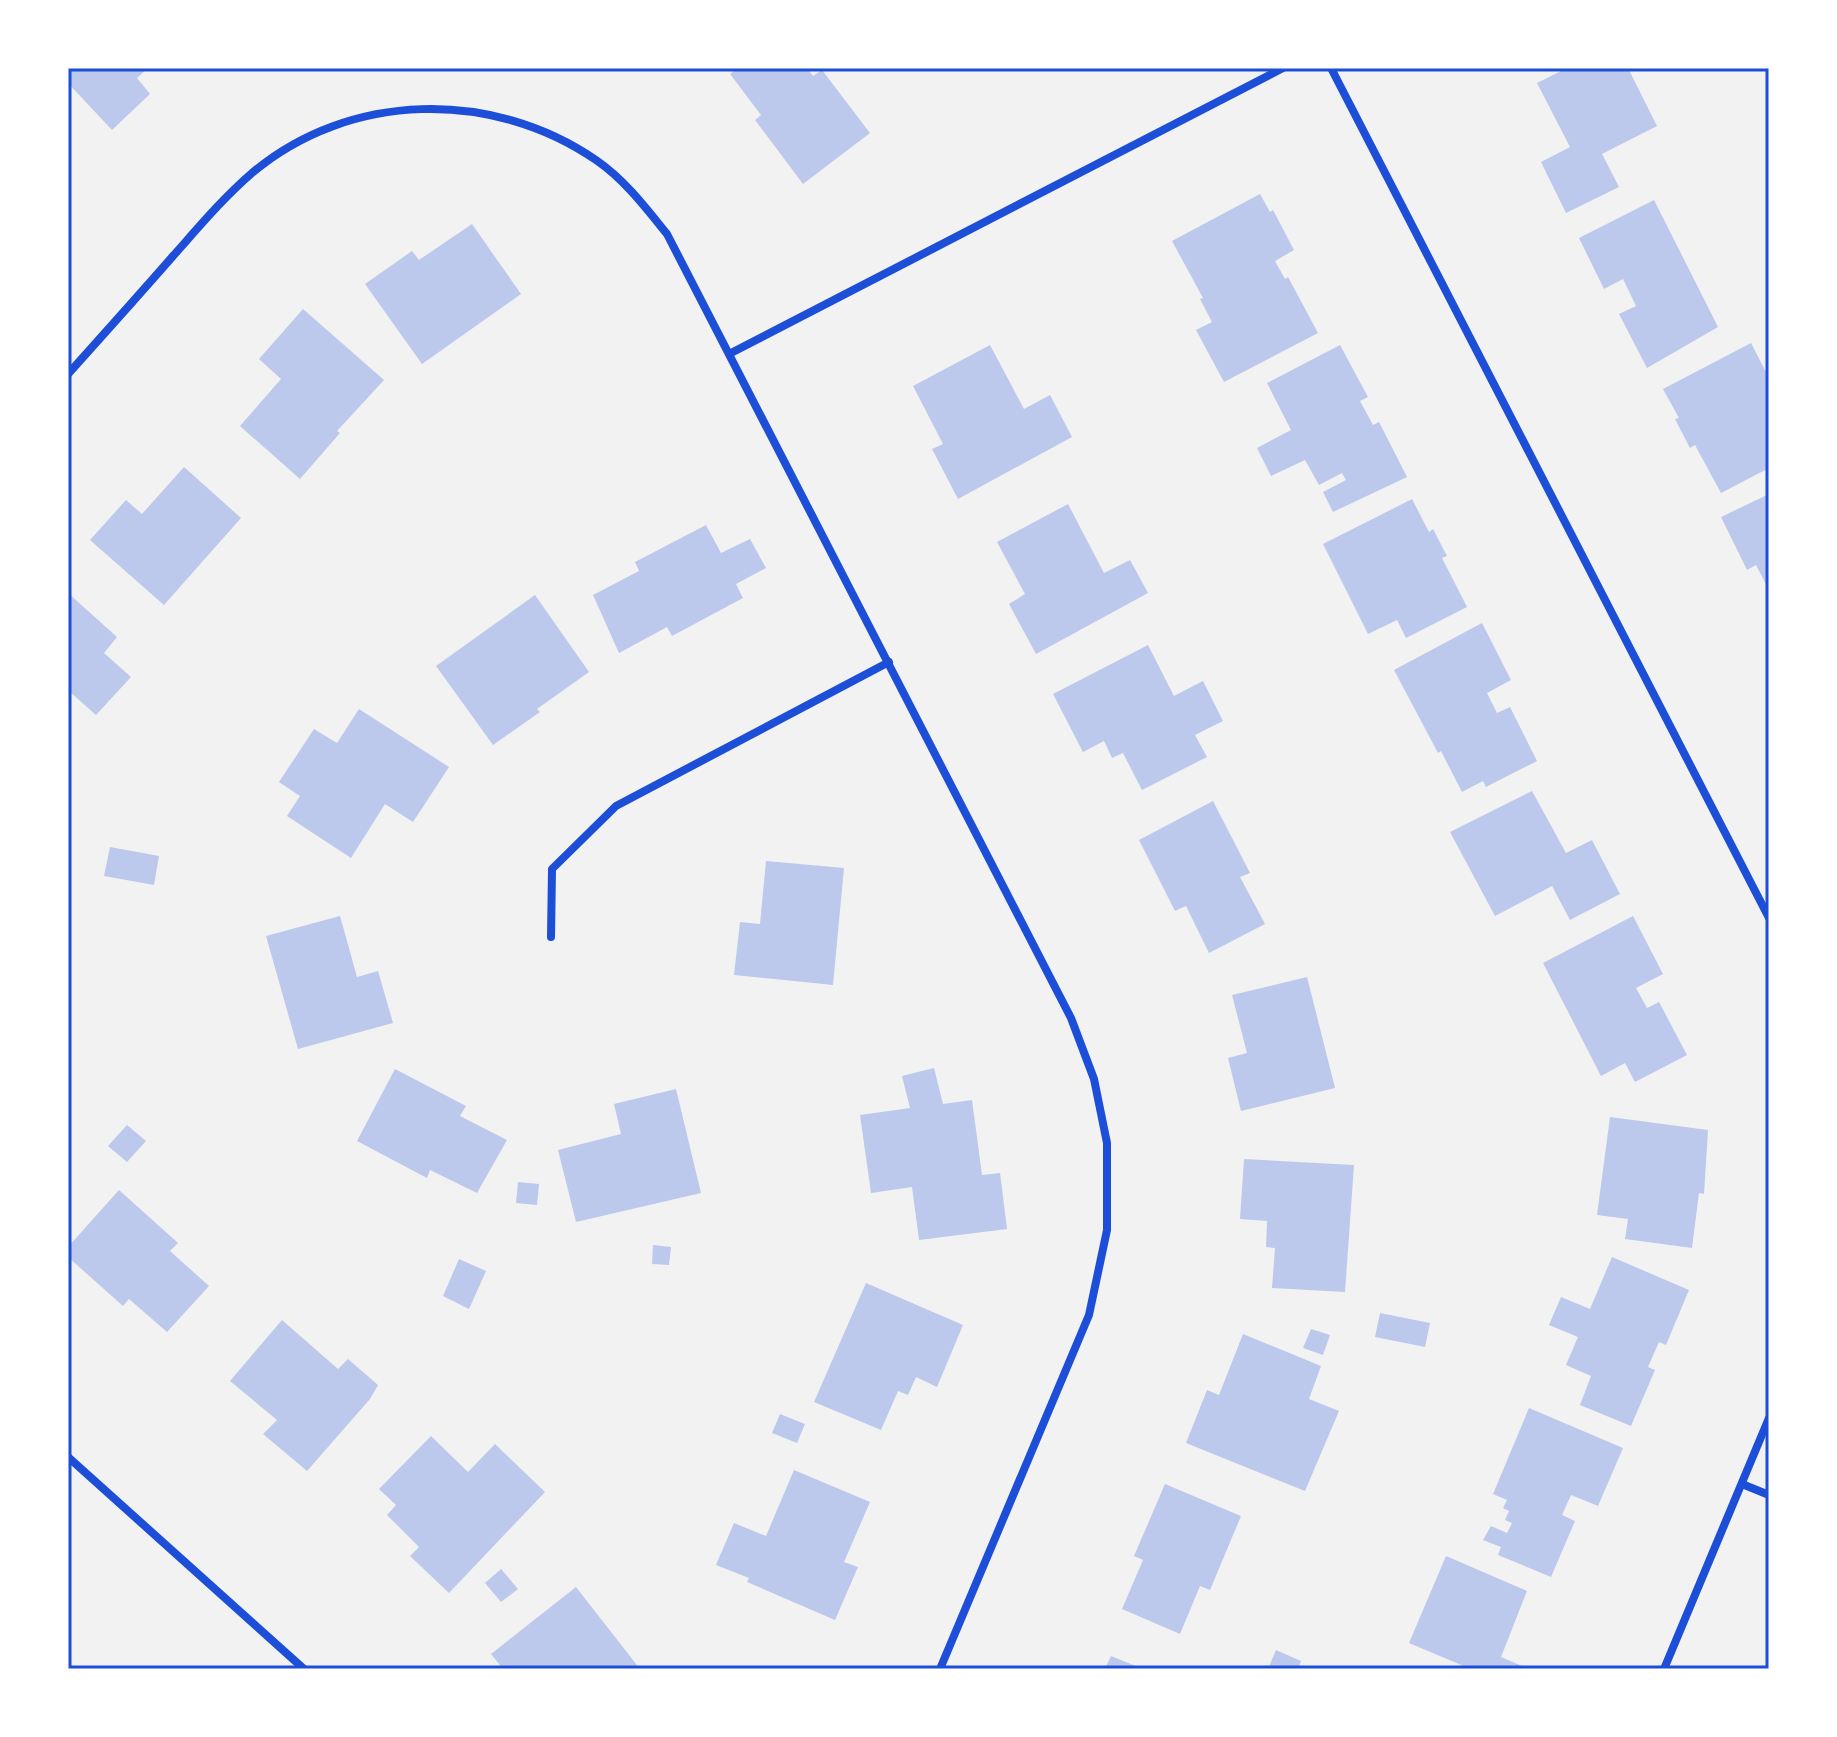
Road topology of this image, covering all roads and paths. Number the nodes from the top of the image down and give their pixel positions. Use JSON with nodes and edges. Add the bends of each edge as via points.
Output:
{"nodes":[{"id":1,"x":1283,"y":68,"type":"edge"},
{"id":2,"x":1331,"y":68,"type":"edge"},
{"id":3,"x":731,"y":353,"type":"junction"},
{"id":4,"x":68,"y":374,"type":"edge"},
{"id":5,"x":889,"y":662,"type":"junction"},
{"id":6,"x":1769,"y":918,"type":"edge"},
{"id":7,"x":551,"y":937,"type":"dead end"},
{"id":8,"x":1769,"y":1418,"type":"edge"},
{"id":9,"x":68,"y":1457,"type":"edge"},
{"id":10,"x":1742,"y":1484,"type":"junction"},
{"id":11,"x":1769,"y":1495,"type":"edge"},
{"id":12,"x":304,"y":1669,"type":"edge"},
{"id":13,"x":940,"y":1669,"type":"edge"},
{"id":14,"x":1664,"y":1669,"type":"edge"}],
"edges":[{"from":1,"to":3,"type":"street"},
{"from":2,"to":6,"type":"street"},
{"from":3,"to":4,"type":"street","via":[[667,234],[630,189],[597,161],[545,131],[489,113],[431,108],[372,114],[303,139],[254,171]]},
{"from":3,"to":5,"type":"street"},
{"from":5,"to":7,"type":"street","via":[[616,806],[552,869]]},
{"from":5,"to":13,"type":"street","via":[[1071,1018],[1094,1079],[1107,1143],[1107,1230],[1089,1315]]},
{"from":8,"to":10,"type":"street"},
{"from":9,"to":12,"type":"street"},
{"from":10,"to":11,"type":"street"},
{"from":10,"to":14,"type":"street"}]}
